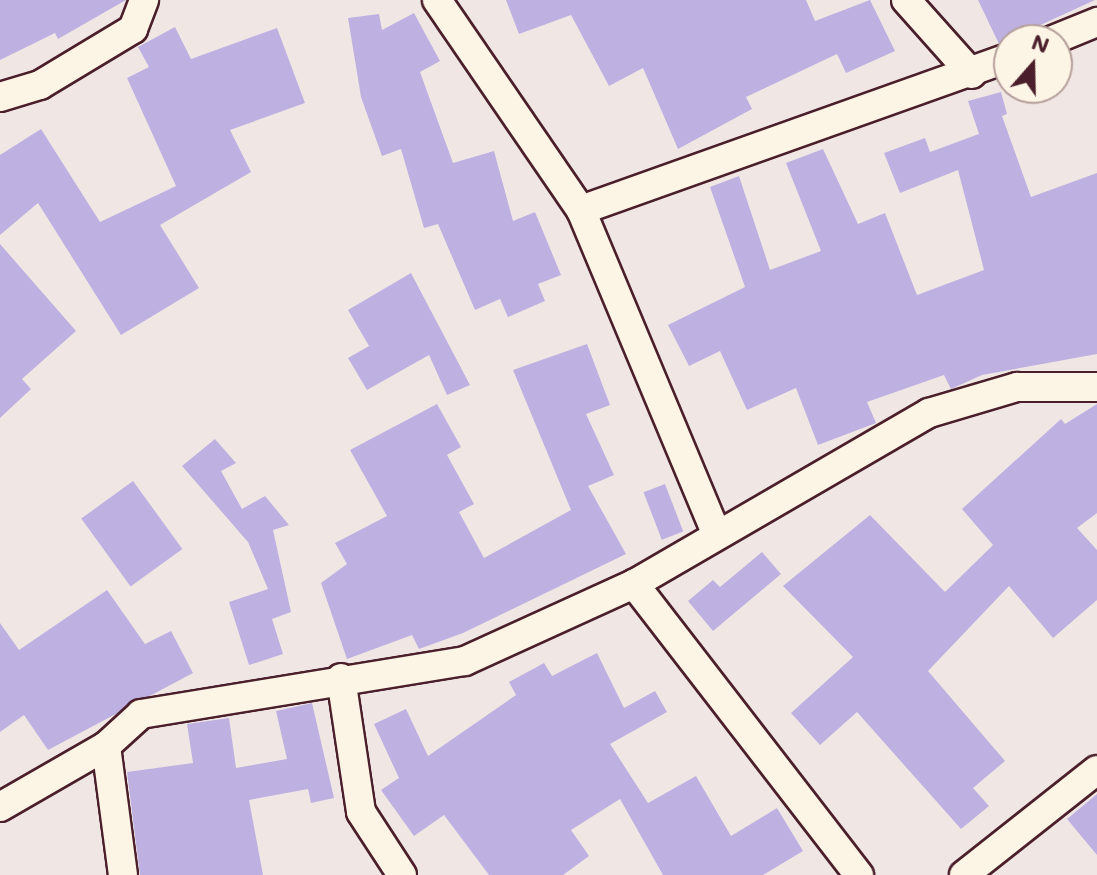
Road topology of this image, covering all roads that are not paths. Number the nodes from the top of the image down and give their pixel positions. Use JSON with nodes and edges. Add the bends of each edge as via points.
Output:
{"nodes":[{"id":1,"x":144,"y":0,"type":"edge"},
{"id":2,"x":437,"y":0,"type":"edge"},
{"id":3,"x":906,"y":0,"type":"edge"},
{"id":4,"x":1097,"y":22,"type":"edge"},
{"id":5,"x":1073,"y":32,"type":"edge"},
{"id":6,"x":993,"y":65,"type":"edge"},
{"id":7,"x":972,"y":74,"type":"junction"},
{"id":8,"x":0,"y":97,"type":"edge"},
{"id":9,"x":581,"y":210,"type":"junction"},
{"id":10,"x":1097,"y":387,"type":"edge"},
{"id":11,"x":716,"y":533,"type":"junction"},
{"id":12,"x":634,"y":584,"type":"junction"},
{"id":13,"x":341,"y":678,"type":"junction"},
{"id":14,"x":106,"y":746,"type":"junction"},
{"id":15,"x":1097,"y":770,"type":"edge"},
{"id":16,"x":0,"y":807,"type":"edge"},
{"id":17,"x":123,"y":875,"type":"edge"},
{"id":18,"x":402,"y":875,"type":"edge"},
{"id":19,"x":859,"y":875,"type":"edge"},
{"id":20,"x":964,"y":875,"type":"edge"}],
"edges":[{"from":1,"to":8,"type":"street","via":[[133,29],[40,85]]},
{"from":2,"to":9,"type":"street"},
{"from":3,"to":7,"type":"street"},
{"from":4,"to":5,"type":"street"},
{"from":6,"to":7,"type":"street"},
{"from":7,"to":9,"type":"street","via":[[776,136]]},
{"from":9,"to":11,"type":"street"},
{"from":10,"to":11,"type":"street","via":[[1017,387],[929,413]]},
{"from":11,"to":12,"type":"street"},
{"from":12,"to":13,"type":"street","via":[[465,661]]},
{"from":12,"to":19,"type":"street"},
{"from":13,"to":14,"type":"street","via":[[141,714]]},
{"from":13,"to":18,"type":"street","via":[[361,812]]},
{"from":14,"to":16,"type":"street"},
{"from":14,"to":17,"type":"street"},
{"from":15,"to":20,"type":"street"}]}
